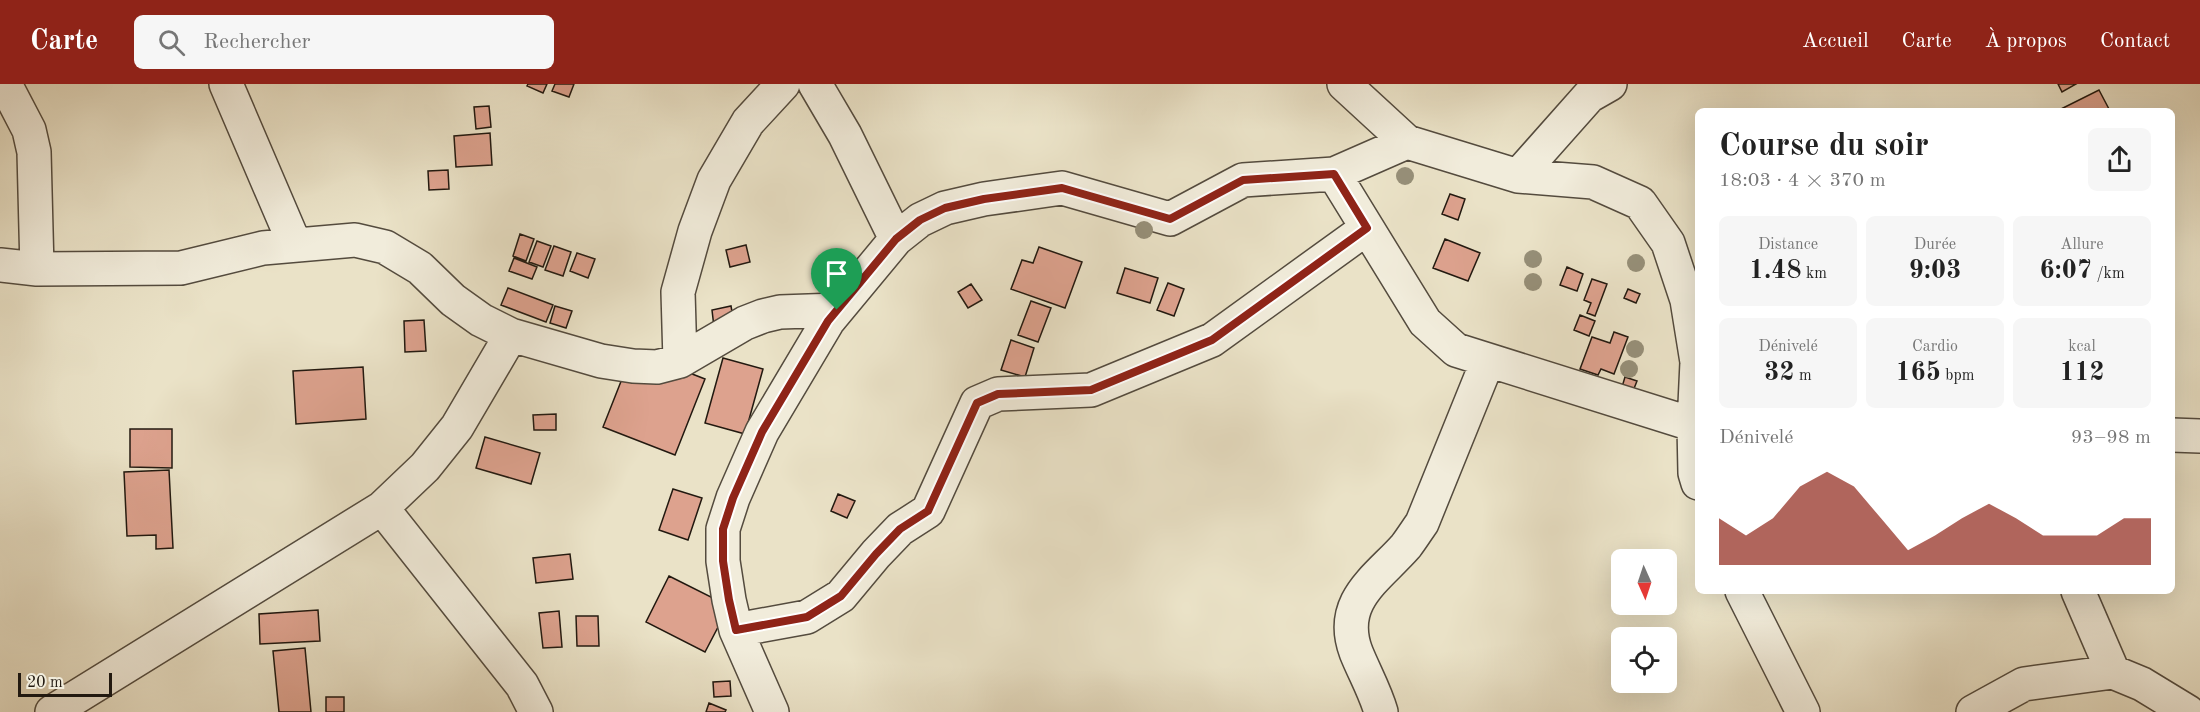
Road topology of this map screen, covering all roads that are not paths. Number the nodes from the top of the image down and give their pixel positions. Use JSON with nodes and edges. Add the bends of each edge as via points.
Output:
{"nodes":[{"id":1,"x":5,"y":84,"type":"edge"},
{"id":2,"x":226,"y":84,"type":"edge"},
{"id":3,"x":783,"y":84,"type":"edge"},
{"id":4,"x":815,"y":84,"type":"edge"},
{"id":5,"x":1344,"y":84,"type":"edge"},
{"id":6,"x":1596,"y":88,"type":"edge"},
{"id":7,"x":1407,"y":142,"type":"junction"},
{"id":8,"x":1334,"y":174,"type":"junction"},
{"id":9,"x":1518,"y":176,"type":"junction"},
{"id":10,"x":1367,"y":228,"type":"junction"},
{"id":11,"x":896,"y":239,"type":"junction"},
{"id":12,"x":295,"y":245,"type":"junction"},
{"id":13,"x":0,"y":265,"type":"edge"},
{"id":14,"x":37,"y":268,"type":"junction"},
{"id":15,"x":837,"y":310,"type":"junction"},
{"id":16,"x":512,"y":335,"type":"junction"},
{"id":17,"x":1695,"y":355,"type":"edge"},
{"id":18,"x":1488,"y":360,"type":"junction"},
{"id":19,"x":680,"y":361,"type":"junction"},
{"id":20,"x":1695,"y":426,"type":"edge"},
{"id":21,"x":2175,"y":435,"type":"edge"},
{"id":22,"x":2200,"y":436,"type":"edge"},
{"id":23,"x":382,"y":508,"type":"junction"},
{"id":24,"x":1744,"y":594,"type":"edge"},
{"id":25,"x":2079,"y":594,"type":"edge"},
{"id":26,"x":736,"y":630,"type":"junction"},
{"id":27,"x":2113,"y":672,"type":"junction"},
{"id":28,"x":52,"y":712,"type":"edge"},
{"id":29,"x":536,"y":712,"type":"edge"},
{"id":30,"x":772,"y":712,"type":"edge"},
{"id":31,"x":1381,"y":712,"type":"edge"},
{"id":32,"x":1803,"y":712,"type":"edge"},
{"id":33,"x":1973,"y":712,"type":"edge"},
{"id":34,"x":2188,"y":712,"type":"edge"}],
"edges":[{"from":1,"to":14,"type":"street","via":[[29,130],[34,152]]},
{"from":2,"to":12,"type":"street"},
{"from":3,"to":19,"type":"street","via":[[748,122],[714,180],[695,231],[678,292]]},
{"from":4,"to":11,"type":"street"},
{"from":5,"to":7,"type":"street"},
{"from":6,"to":9,"type":"street"},
{"from":7,"to":8,"type":"street"},
{"from":7,"to":9,"type":"street"},
{"from":8,"to":10,"type":"street"},
{"from":8,"to":11,"type":"street","via":[[1243,180],[1170,219],[1062,188],[945,208],[920,220]]},
{"from":9,"to":17,"type":"street","via":[[1593,182],[1640,203],[1668,243],[1687,300]]},
{"from":10,"to":18,"type":"street","via":[[1425,322],[1456,350]]},
{"from":10,"to":26,"type":"street","via":[[1212,340],[1091,390],[998,394],[977,403],[928,511],[900,529],[841,596],[807,617]]},
{"from":11,"to":15,"type":"street"},
{"from":12,"to":14,"type":"street","via":[[263,248],[181,268]]},
{"from":12,"to":16,"type":"street","via":[[355,240],[385,247],[420,268],[481,320]]},
{"from":13,"to":14,"type":"street"},
{"from":15,"to":19,"type":"street","via":[[763,316]]},
{"from":15,"to":26,"type":"street","via":[[762,432],[723,529],[723,561]]},
{"from":16,"to":19,"type":"street","via":[[601,361],[633,366],[657,367]]},
{"from":16,"to":23,"type":"street","via":[[457,427]]},
{"from":18,"to":20,"type":"street"},
{"from":18,"to":31,"type":"street","via":[[1422,523],[1372,579],[1356,606],[1352,633],[1356,651]]},
{"from":21,"to":22,"type":"street"},
{"from":23,"to":28,"type":"street"},
{"from":23,"to":29,"type":"street","via":[[522,685]]},
{"from":24,"to":32,"type":"street"},
{"from":25,"to":27,"type":"street"},
{"from":26,"to":30,"type":"street"},
{"from":27,"to":33,"type":"street","via":[[2024,684]]},
{"from":27,"to":34,"type":"street","via":[[2142,684]]}]}
